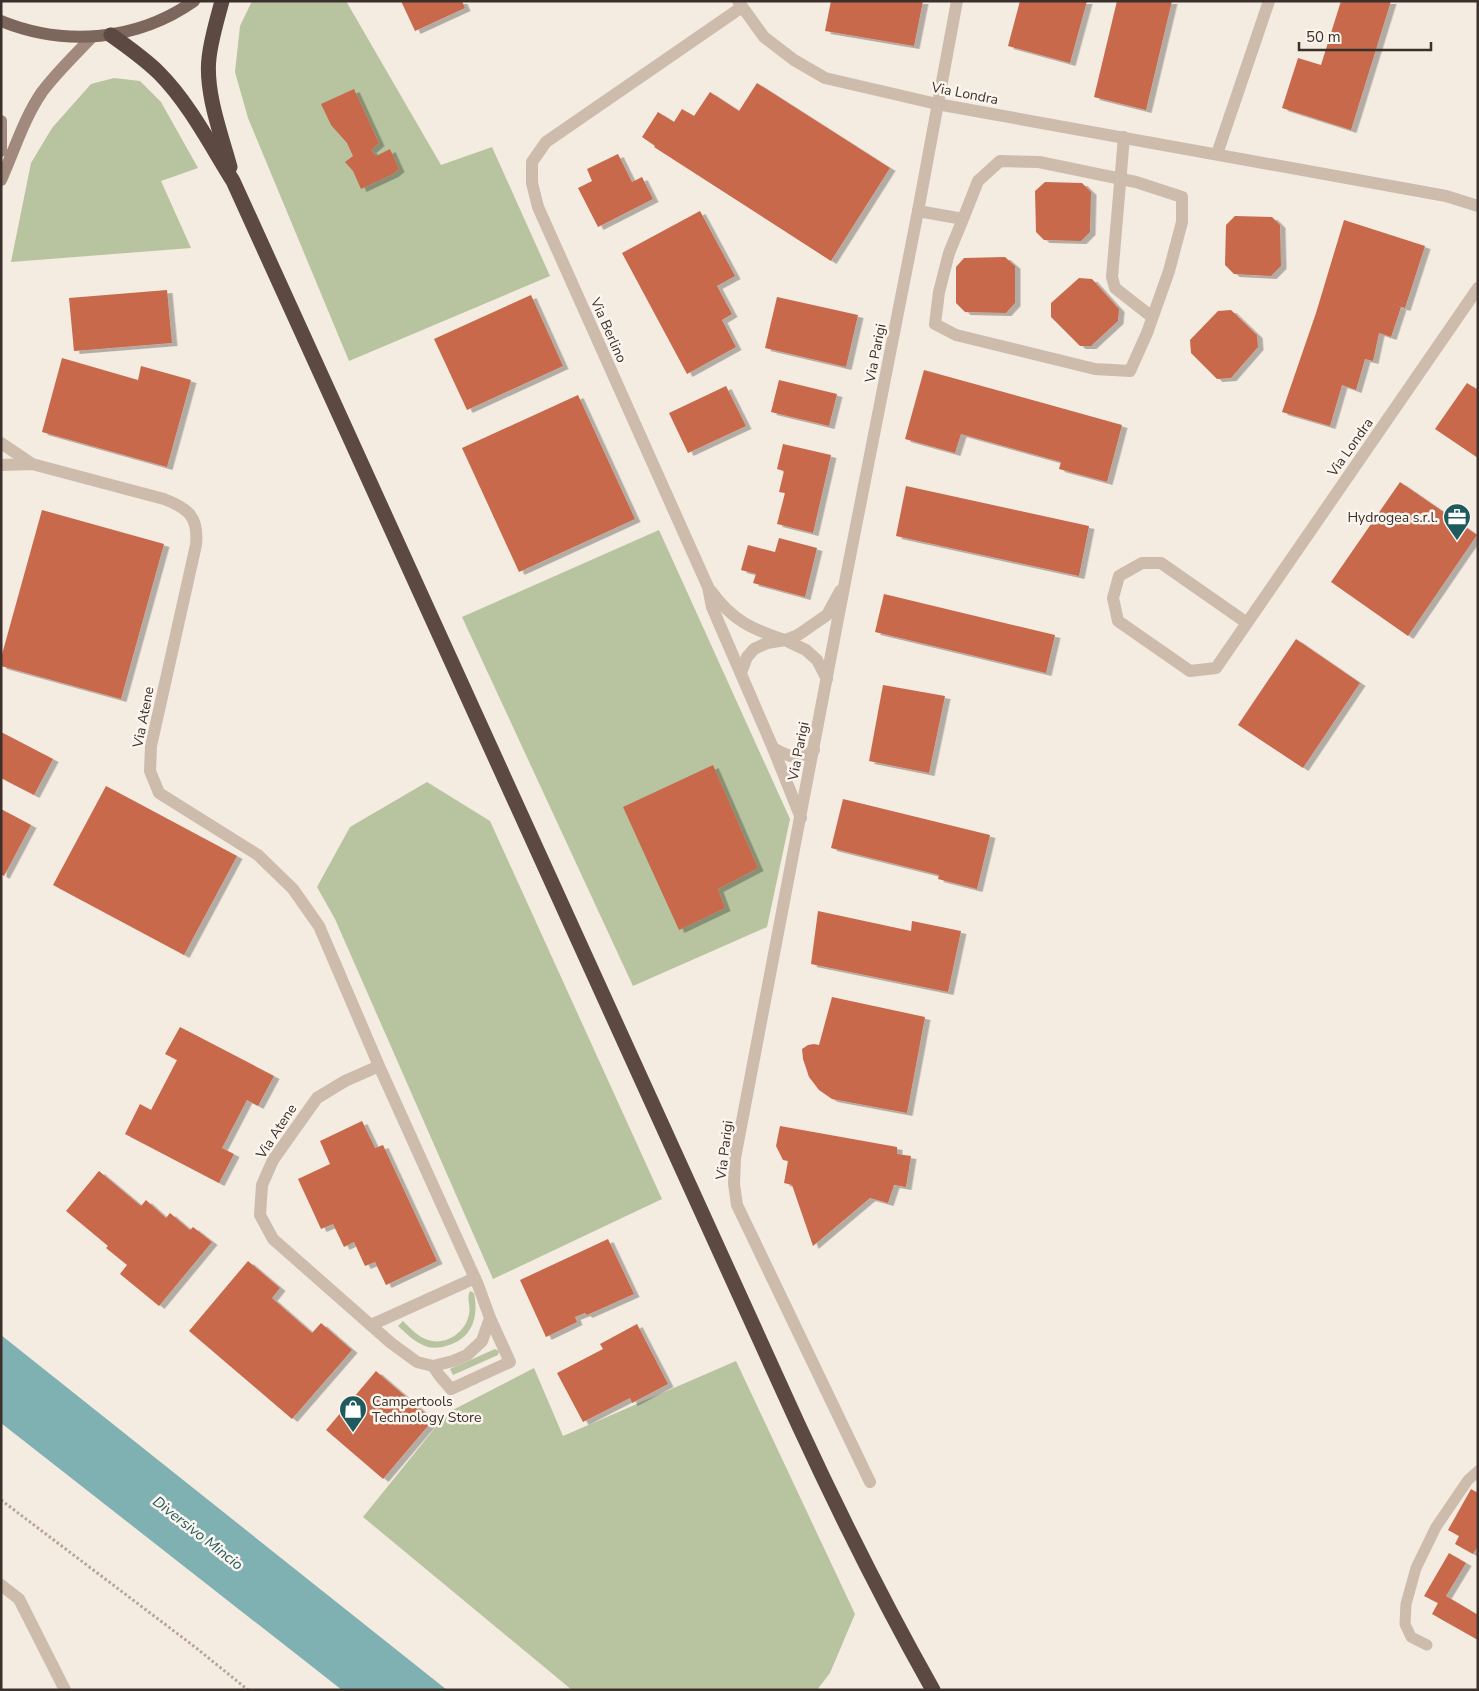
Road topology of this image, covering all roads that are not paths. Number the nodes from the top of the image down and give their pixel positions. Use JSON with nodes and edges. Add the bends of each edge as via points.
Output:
{"nodes":[{"id":1,"x":194,"y":1,"type":"edge"},
{"id":2,"x":222,"y":1,"type":"edge"},
{"id":3,"x":956,"y":1,"type":"edge"},
{"id":4,"x":1269,"y":1,"type":"edge"},
{"id":5,"x":740,"y":4,"type":"edge"},
{"id":6,"x":1,"y":21,"type":"edge"},
{"id":7,"x":111,"y":35,"type":"junction"},
{"id":8,"x":92,"y":37,"type":"junction"},
{"id":9,"x":937,"y":104,"type":"junction"},
{"id":10,"x":1,"y":121,"type":"edge"},
{"id":11,"x":1124,"y":138,"type":"junction"},
{"id":12,"x":1,"y":151,"type":"edge"},
{"id":13,"x":1217,"y":154,"type":"junction"},
{"id":14,"x":1120,"y":179,"type":"junction"},
{"id":15,"x":1,"y":180,"type":"edge"},
{"id":16,"x":234,"y":181,"type":"junction"},
{"id":17,"x":1478,"y":206,"type":"edge"},
{"id":18,"x":918,"y":211,"type":"junction"},
{"id":19,"x":963,"y":219,"type":"junction"},
{"id":20,"x":1478,"y":288,"type":"edge"},
{"id":21,"x":1152,"y":317,"type":"junction"},
{"id":22,"x":1,"y":443,"type":"edge"},
{"id":23,"x":32,"y":464,"type":"junction"},
{"id":24,"x":1,"y":465,"type":"edge"},
{"id":25,"x":845,"y":582,"type":"junction"},
{"id":26,"x":708,"y":587,"type":"junction"},
{"id":27,"x":1247,"y":623,"type":"junction"},
{"id":28,"x":785,"y":640,"type":"junction"},
{"id":29,"x":741,"y":673,"type":"junction"},
{"id":30,"x":827,"y":679,"type":"junction"},
{"id":31,"x":773,"y":748,"type":"junction"},
{"id":32,"x":814,"y":750,"type":"junction"},
{"id":33,"x":801,"y":818,"type":"junction"},
{"id":34,"x":379,"y":1066,"type":"junction"},
{"id":35,"x":475,"y":1278,"type":"junction"},
{"id":36,"x":490,"y":1318,"type":"junction"},
{"id":37,"x":371,"y":1325,"type":"junction"},
{"id":38,"x":433,"y":1366,"type":"junction"},
{"id":39,"x":1478,"y":1471,"type":"edge"},
{"id":40,"x":870,"y":1482,"type":"dead end"},
{"id":41,"x":1,"y":1585,"type":"edge"},
{"id":42,"x":1427,"y":1645,"type":"dead end"},
{"id":43,"x":64,"y":1690,"type":"edge"},
{"id":44,"x":933,"y":1690,"type":"edge"}],
"edges":[{"from":1,"to":7,"type":"main road","via":[[160,21]]},
{"from":2,"to":16,"type":"highway","via":[[209,59],[209,80]]},
{"from":3,"to":9,"type":"street","name":"Via Parigi"},
{"from":4,"to":13,"type":"street"},
{"from":5,"to":9,"type":"street","name":"Via Londra","via":[[764,37],[825,78]]},
{"from":5,"to":26,"type":"street","name":"Via Berlino","via":[[546,142],[532,162],[532,183],[538,207]]},
{"from":6,"to":8,"type":"main road","via":[[51,35]]},
{"from":7,"to":8,"type":"main road"},
{"from":7,"to":16,"type":"highway","via":[[159,73],[180,98]]},
{"from":8,"to":15,"type":"main road","via":[[42,92]]},
{"from":9,"to":11,"type":"street","name":"Via Londra"},
{"from":9,"to":18,"type":"street","name":"Via Parigi"},
{"from":10,"to":12,"type":"main road"},
{"from":11,"to":13,"type":"street","name":"Via Londra"},
{"from":11,"to":14,"type":"street"},
{"from":13,"to":17,"type":"street","name":"Via Londra","via":[[1446,196]]},
{"from":14,"to":19,"type":"street","via":[[1039,162],[1000,161],[978,181]]},
{"from":14,"to":21,"type":"street","via":[[1112,277],[1115,288]]},
{"from":14,"to":21,"type":"street","via":[[1182,198],[1182,222]]},
{"from":16,"to":44,"type":"highway","via":[[842,1520]]},
{"from":18,"to":19,"type":"street"},
{"from":18,"to":25,"type":"street","name":"Via Parigi"},
{"from":19,"to":21,"type":"street","via":[[949,254],[935,324],[956,335],[1095,369],[1130,371]]},
{"from":20,"to":27,"type":"street","name":"Via Londra"},
{"from":22,"to":23,"type":"street","name":"Via Atene"},
{"from":23,"to":24,"type":"street","name":"Via Atene"},
{"from":23,"to":34,"type":"street","name":"Via Atene","via":[[164,498],[180,505],[192,516],[198,531],[196,544],[151,746],[150,771],[159,793],[258,855],[293,889],[318,926]]},
{"from":25,"to":28,"type":"street","via":[[827,615]]},
{"from":25,"to":30,"type":"street","name":"Via Parigi"},
{"from":26,"to":28,"type":"street","via":[[739,621]]},
{"from":26,"to":29,"type":"street","name":"Via Berlino","via":[[712,607]]},
{"from":27,"to":27,"type":"street","name":"Via Londra","via":[[1161,564],[1142,563],[1119,576],[1113,598],[1118,621],[1190,671],[1216,668]]},
{"from":28,"to":29,"type":"street","via":[[754,649]]},
{"from":28,"to":30,"type":"street","via":[[806,650],[817,660]]},
{"from":29,"to":31,"type":"street","name":"Via Berlino"},
{"from":30,"to":32,"type":"street","name":"Via Parigi"},
{"from":31,"to":32,"type":"street","via":[[796,757]]},
{"from":31,"to":33,"type":"street","name":"Via Berlino"},
{"from":32,"to":33,"type":"street","name":"Via Parigi"},
{"from":33,"to":40,"type":"street","name":"Via Parigi","via":[[735,1158],[734,1184],[737,1205]]},
{"from":34,"to":35,"type":"street","name":"Via Atene"},
{"from":34,"to":37,"type":"street","name":"Via Atene","via":[[317,1098],[273,1160],[262,1185],[260,1215],[273,1239]]},
{"from":35,"to":36,"type":"street","name":"Via Atene"},
{"from":35,"to":37,"type":"street"},
{"from":36,"to":38,"type":"street","via":[[482,1341],[467,1355]]},
{"from":36,"to":38,"type":"street","name":"Via Atene","via":[[510,1362],[451,1389]]},
{"from":37,"to":38,"type":"street","name":"Via Atene","via":[[417,1362]]},
{"from":39,"to":42,"type":"lane","via":[[1468,1480],[1436,1528],[1416,1568],[1406,1604],[1405,1624],[1411,1637]]},
{"from":41,"to":43,"type":"street","via":[[19,1599]]}]}
